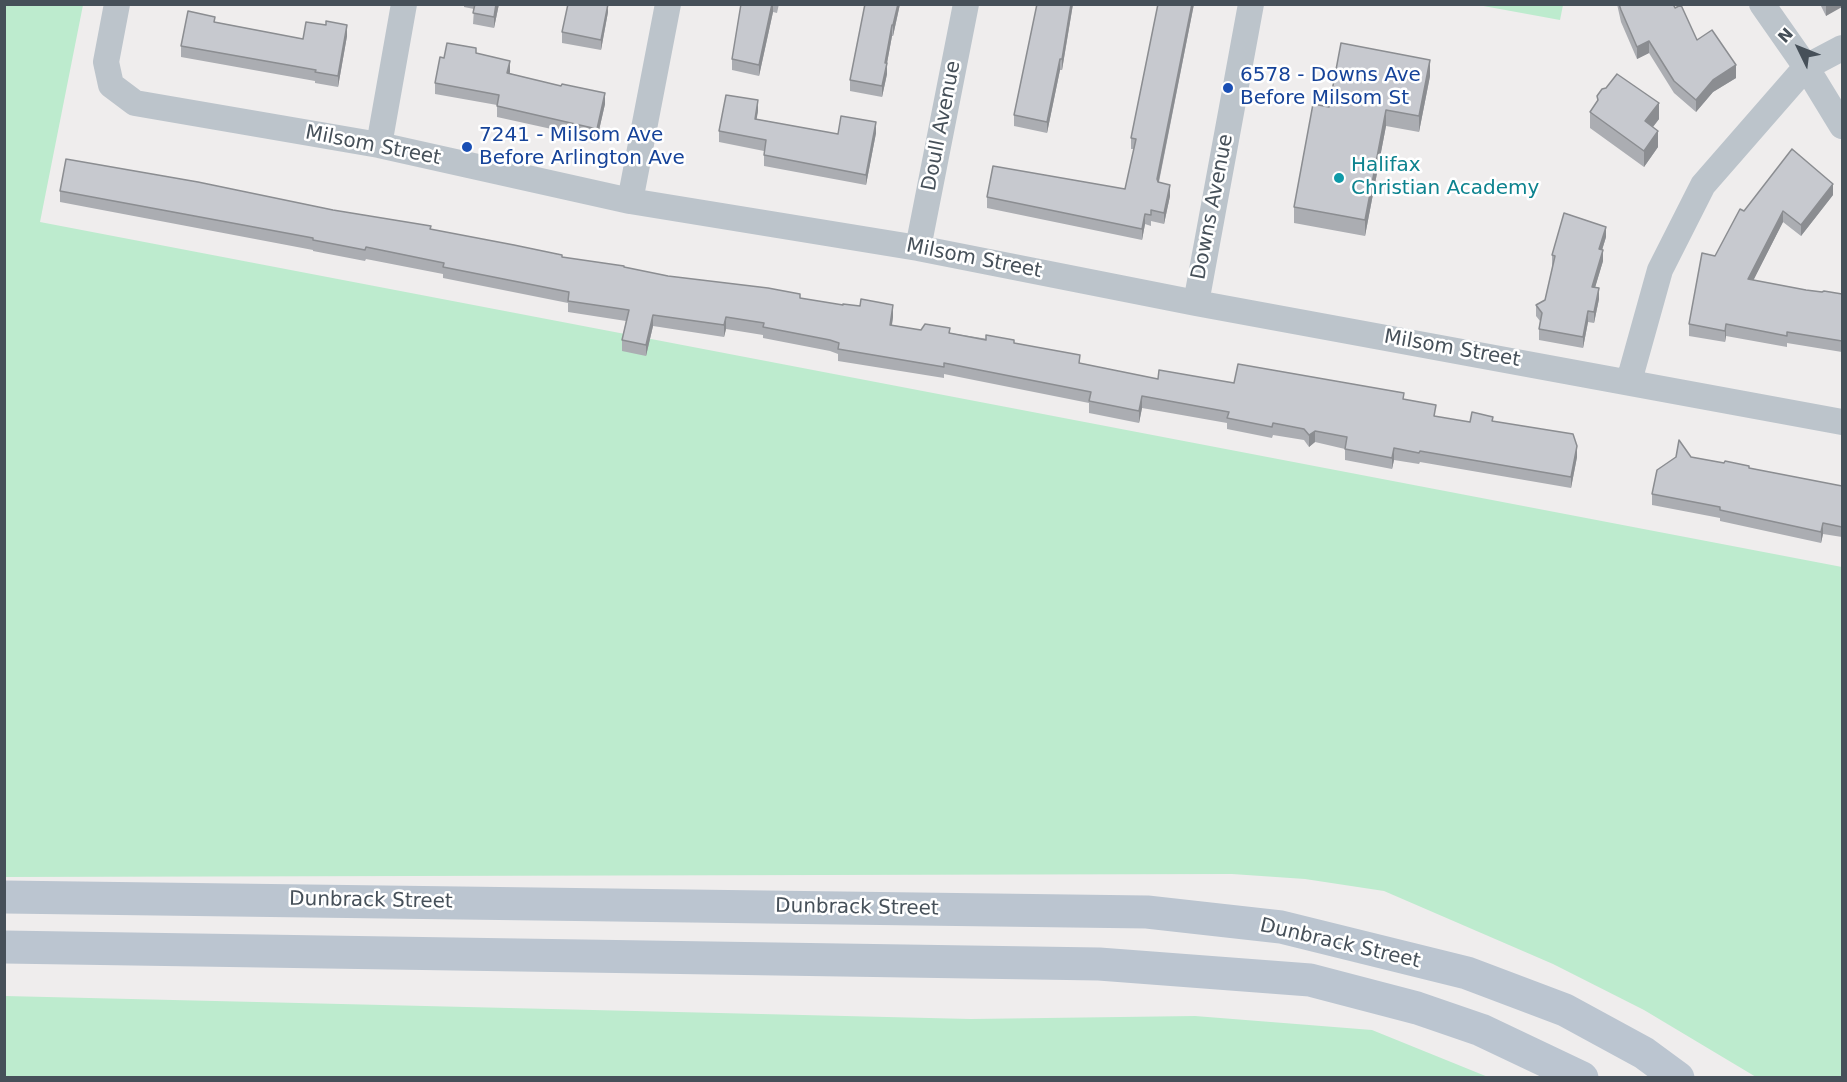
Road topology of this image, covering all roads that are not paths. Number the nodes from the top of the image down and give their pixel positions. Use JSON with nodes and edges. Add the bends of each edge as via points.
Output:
{"nodes":[{"id":1,"x":117,"y":4,"type":"edge"},
{"id":2,"x":404,"y":4,"type":"edge"},
{"id":3,"x":668,"y":4,"type":"edge"},
{"id":4,"x":966,"y":4,"type":"edge"},
{"id":5,"x":1251,"y":4,"type":"edge"},
{"id":6,"x":1762,"y":4,"type":"edge"},
{"id":7,"x":1842,"y":48,"type":"edge"},
{"id":8,"x":1806,"y":67,"type":"junction"},
{"id":9,"x":1842,"y":126,"type":"edge"},
{"id":10,"x":378,"y":145,"type":"junction"},
{"id":11,"x":630,"y":201,"type":"junction"},
{"id":12,"x":918,"y":248,"type":"junction"},
{"id":13,"x":1196,"y":303,"type":"junction"},
{"id":14,"x":1629,"y":381,"type":"junction"},
{"id":15,"x":1842,"y":422,"type":"edge"},
{"id":16,"x":4,"y":897,"type":"edge"},
{"id":17,"x":4,"y":947,"type":"edge"},
{"id":18,"x":1582,"y":1077,"type":"edge"},
{"id":19,"x":1678,"y":1077,"type":"edge"}],
"edges":[{"from":1,"to":10,"type":"street","name":"Milsom Street","via":[[106,62],[111,86],[135,103]]},
{"from":2,"to":10,"type":"street"},
{"from":3,"to":11,"type":"street"},
{"from":4,"to":12,"type":"street","name":"Doull Avenue"},
{"from":5,"to":13,"type":"street","name":"Downs Avenue"},
{"from":6,"to":8,"type":"street"},
{"from":7,"to":8,"type":"street"},
{"from":8,"to":9,"type":"street"},
{"from":8,"to":14,"type":"street","via":[[1703,185],[1660,270]]},
{"from":10,"to":11,"type":"street","name":"Milsom Street"},
{"from":11,"to":12,"type":"street","name":"Milsom Street"},
{"from":12,"to":13,"type":"street","name":"Milsom Street"},
{"from":13,"to":14,"type":"street","name":"Milsom Street"},
{"from":14,"to":15,"type":"street","name":"Milsom Street"},
{"from":16,"to":19,"type":"main road","name":"Dunbrack Street","via":[[1158,913],[1281,927],[1467,973],[1565,1010],[1644,1053]]},
{"from":17,"to":18,"type":"main road","via":[[1087,964],[1310,980],[1417,1008],[1481,1030]]}]}
